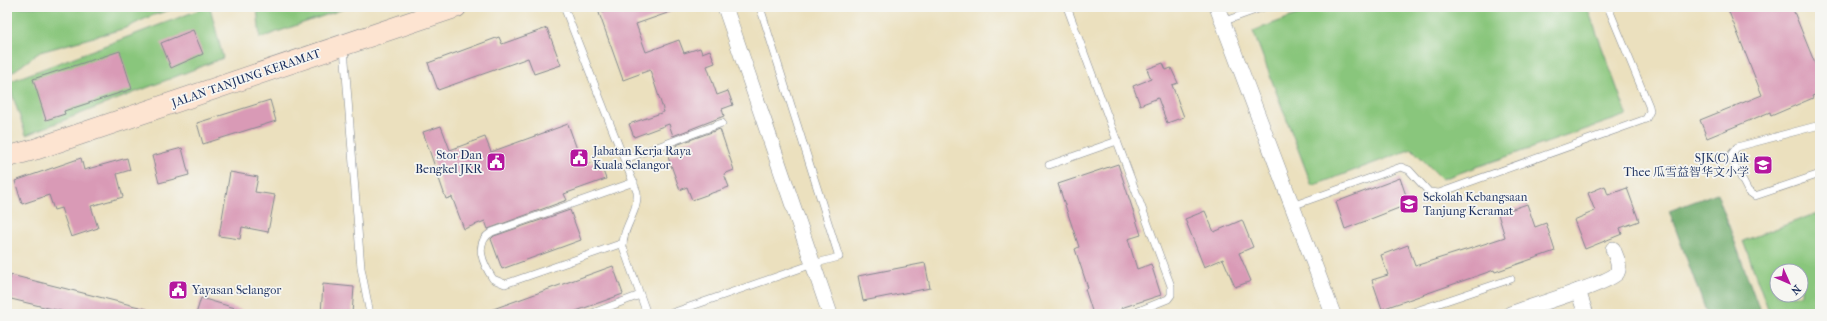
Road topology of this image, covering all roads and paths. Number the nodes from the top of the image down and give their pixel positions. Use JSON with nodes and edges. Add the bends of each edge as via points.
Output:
{"nodes":[{"id":1,"x":456,"y":7,"type":"edge"},
{"id":2,"x":564,"y":7,"type":"edge"},
{"id":3,"x":725,"y":7,"type":"edge"},
{"id":4,"x":760,"y":7,"type":"edge"},
{"id":5,"x":1067,"y":7,"type":"edge"},
{"id":6,"x":1217,"y":7,"type":"edge"},
{"id":7,"x":1264,"y":7,"type":"edge"},
{"id":8,"x":1608,"y":7,"type":"edge"},
{"id":9,"x":1222,"y":22,"type":"junction"},
{"id":10,"x":343,"y":45,"type":"junction"},
{"id":11,"x":722,"y":123,"type":"dead end"},
{"id":12,"x":1820,"y":125,"type":"edge"},
{"id":13,"x":1117,"y":141,"type":"junction"},
{"id":14,"x":36,"y":149,"type":"junction"},
{"id":15,"x":7,"y":157,"type":"edge"},
{"id":16,"x":625,"y":159,"type":"junction"},
{"id":17,"x":1049,"y":165,"type":"dead end"},
{"id":18,"x":7,"y":167,"type":"edge"},
{"id":19,"x":1820,"y":174,"type":"edge"},
{"id":20,"x":634,"y":182,"type":"junction"},
{"id":21,"x":1292,"y":206,"type":"junction"},
{"id":22,"x":623,"y":243,"type":"junction"},
{"id":23,"x":1613,"y":249,"type":"dead end"},
{"id":24,"x":813,"y":264,"type":"junction"},
{"id":25,"x":1511,"y":279,"type":"dead end"},
{"id":26,"x":1578,"y":291,"type":"junction"},
{"id":27,"x":640,"y":295,"type":"junction"},
{"id":28,"x":370,"y":314,"type":"edge"},
{"id":29,"x":590,"y":314,"type":"edge"},
{"id":30,"x":647,"y":314,"type":"edge"},
{"id":31,"x":669,"y":314,"type":"edge"},
{"id":32,"x":830,"y":314,"type":"edge"},
{"id":33,"x":1131,"y":314,"type":"edge"},
{"id":34,"x":1333,"y":314,"type":"edge"},
{"id":35,"x":1407,"y":314,"type":"edge"},
{"id":36,"x":1510,"y":314,"type":"edge"},
{"id":37,"x":1586,"y":314,"type":"edge"}],
"edges":[{"from":1,"to":10,"type":"street","name":"JALAN TANJUNG KERAMAT"},
{"from":2,"to":16,"type":"lane"},
{"from":3,"to":24,"type":"street"},
{"from":4,"to":24,"type":"lane","via":[[839,257]]},
{"from":5,"to":13,"type":"lane"},
{"from":6,"to":9,"type":"street"},
{"from":7,"to":9,"type":"lane"},
{"from":8,"to":21,"type":"lane","via":[[1650,106],[1646,119],[1439,193],[1429,192],[1409,170],[1401,167]]},
{"from":9,"to":21,"type":"street"},
{"from":10,"to":14,"type":"street","name":"JALAN TANJUNG KERAMAT"},
{"from":10,"to":28,"type":"lane","via":[[361,268]]},
{"from":11,"to":16,"type":"lane"},
{"from":12,"to":19,"type":"lane","via":[[1737,147],[1731,155],[1748,191],[1755,196]]},
{"from":13,"to":17,"type":"lane"},
{"from":13,"to":33,"type":"lane","via":[[1172,290],[1171,295],[1164,301]]},
{"from":14,"to":15,"type":"street"},
{"from":14,"to":18,"type":"street"},
{"from":16,"to":20,"type":"lane"},
{"from":20,"to":22,"type":"lane","via":[[637,201]]},
{"from":20,"to":22,"type":"lane","via":[[492,232],[482,241],[480,248],[493,279],[505,284]]},
{"from":21,"to":34,"type":"street"},
{"from":22,"to":27,"type":"lane"},
{"from":23,"to":26,"type":"street","via":[[1619,266],[1615,275]]},
{"from":24,"to":31,"type":"lane"},
{"from":24,"to":32,"type":"street"},
{"from":25,"to":35,"type":"lane"},
{"from":26,"to":36,"type":"street"},
{"from":26,"to":37,"type":"street"},
{"from":27,"to":29,"type":"lane"},
{"from":27,"to":30,"type":"lane"}]}
